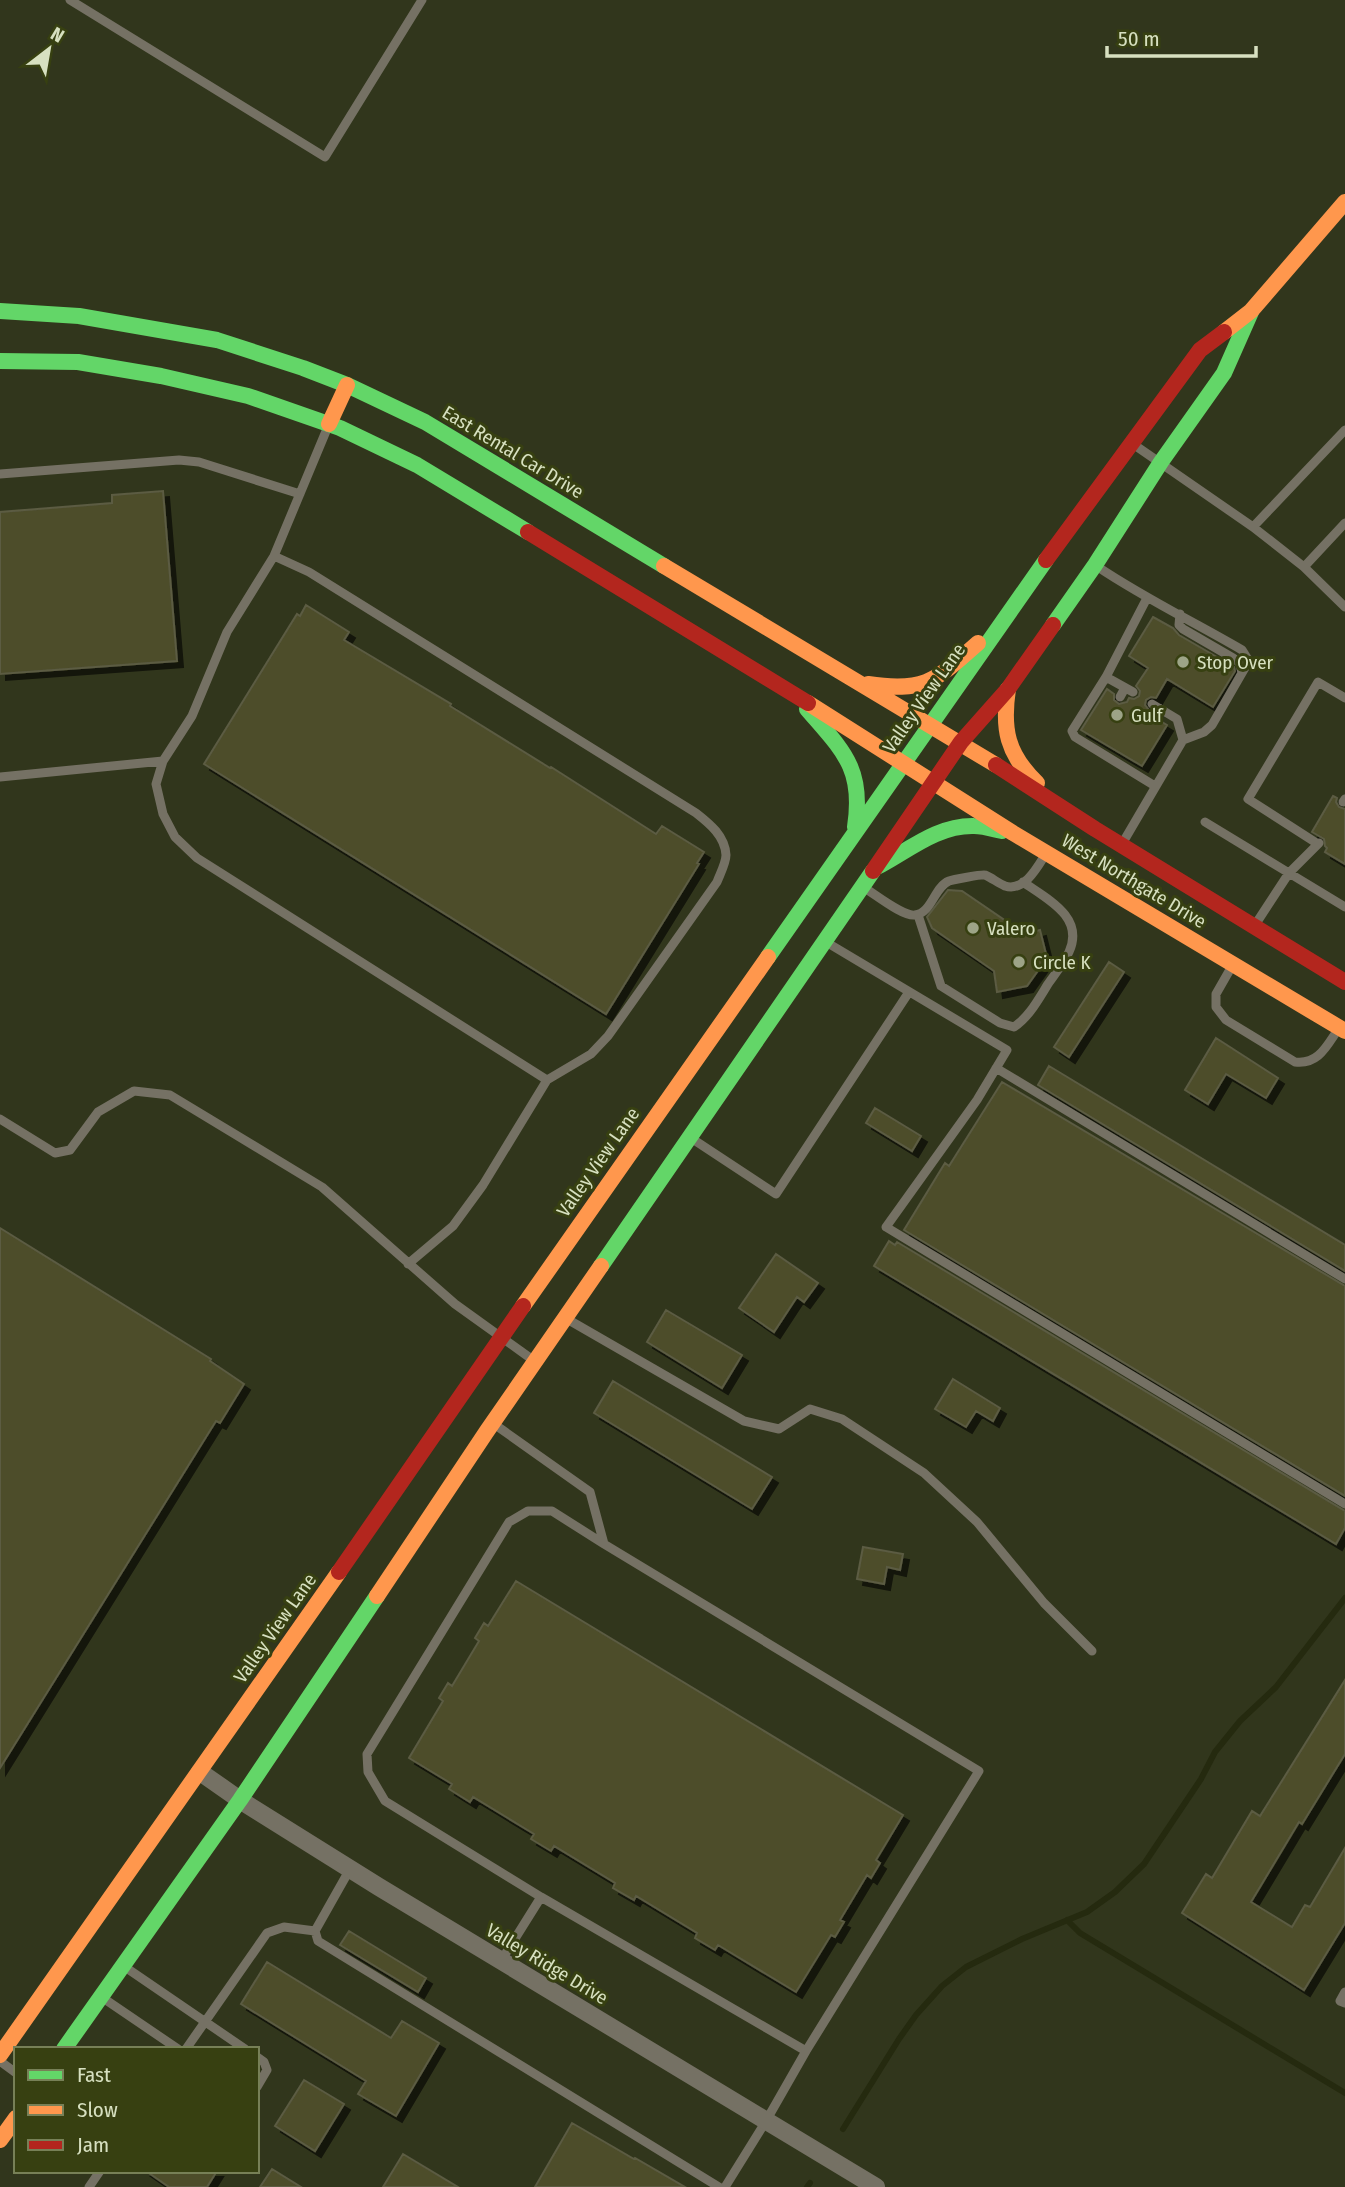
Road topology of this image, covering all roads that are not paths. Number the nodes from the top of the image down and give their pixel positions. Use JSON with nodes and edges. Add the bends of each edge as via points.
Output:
{"nodes":[{"id":1,"x":70,"y":0,"type":"edge"},
{"id":2,"x":422,"y":0,"type":"edge"},
{"id":3,"x":1345,"y":202,"type":"edge"},
{"id":4,"x":0,"y":311,"type":"edge"},
{"id":5,"x":1251,"y":311,"type":"junction"},
{"id":6,"x":0,"y":361,"type":"edge"},
{"id":7,"x":347,"y":385,"type":"junction"},
{"id":8,"x":329,"y":424,"type":"junction"},
{"id":9,"x":1345,"y":430,"type":"edge"},
{"id":10,"x":1132,"y":443,"type":"junction"},
{"id":11,"x":1161,"y":462,"type":"junction"},
{"id":12,"x":0,"y":474,"type":"edge"},
{"id":13,"x":300,"y":494,"type":"junction"},
{"id":14,"x":1345,"y":523,"type":"edge"},
{"id":15,"x":1253,"y":527,"type":"junction"},
{"id":16,"x":274,"y":556,"type":"junction"},
{"id":17,"x":1095,"y":565,"type":"junction"},
{"id":18,"x":1304,"y":567,"type":"junction"},
{"id":19,"x":1147,"y":598,"type":"junction"},
{"id":20,"x":1345,"y":607,"type":"edge"},
{"id":21,"x":1005,"y":619,"type":"junction"},
{"id":22,"x":1106,"y":677,"type":"junction"},
{"id":23,"x":861,"y":683,"type":"junction"},
{"id":24,"x":1008,"y":689,"type":"junction"},
{"id":25,"x":796,"y":695,"type":"junction"},
{"id":26,"x":1120,"y":698,"type":"dead end"},
{"id":27,"x":1345,"y":698,"type":"edge"},
{"id":28,"x":1155,"y":710,"type":"dead end"},
{"id":29,"x":931,"y":724,"type":"junction"},
{"id":30,"x":1096,"y":739,"type":"dead end"},
{"id":31,"x":1182,"y":740,"type":"junction"},
{"id":32,"x":961,"y":742,"type":"junction"},
{"id":33,"x":1091,"y":748,"type":"junction"},
{"id":34,"x":1128,"y":758,"type":"dead end"},
{"id":35,"x":163,"y":761,"type":"junction"},
{"id":36,"x":902,"y":764,"type":"junction"},
{"id":37,"x":1123,"y":767,"type":"junction"},
{"id":38,"x":0,"y":777,"type":"edge"},
{"id":39,"x":934,"y":782,"type":"junction"},
{"id":40,"x":1155,"y":786,"type":"junction"},
{"id":41,"x":1205,"y":822,"type":"dead end"},
{"id":42,"x":1095,"y":830,"type":"junction"},
{"id":43,"x":1013,"y":832,"type":"junction"},
{"id":44,"x":853,"y":836,"type":"junction"},
{"id":45,"x":1121,"y":846,"type":"junction"},
{"id":46,"x":1046,"y":853,"type":"junction"},
{"id":47,"x":874,"y":869,"type":"junction"},
{"id":48,"x":1289,"y":873,"type":"junction"},
{"id":49,"x":1023,"y":882,"type":"junction"},
{"id":50,"x":862,"y":887,"type":"junction"},
{"id":51,"x":1345,"y":907,"type":"edge"},
{"id":52,"x":918,"y":915,"type":"junction"},
{"id":53,"x":1254,"y":927,"type":"junction"},
{"id":54,"x":824,"y":941,"type":"junction"},
{"id":55,"x":1233,"y":964,"type":"junction"},
{"id":56,"x":1345,"y":982,"type":"edge"},
{"id":57,"x":909,"y":992,"type":"junction"},
{"id":58,"x":1342,"y":1029,"type":"edge"},
{"id":59,"x":996,"y":1068,"type":"junction"},
{"id":60,"x":547,"y":1080,"type":"junction"},
{"id":61,"x":0,"y":1119,"type":"edge"},
{"id":62,"x":690,"y":1137,"type":"junction"},
{"id":63,"x":408,"y":1264,"type":"junction"},
{"id":64,"x":1345,"y":1279,"type":"edge"},
{"id":65,"x":566,"y":1318,"type":"junction"},
{"id":66,"x":501,"y":1338,"type":"junction"},
{"id":67,"x":536,"y":1362,"type":"junction"},
{"id":68,"x":492,"y":1423,"type":"junction"},
{"id":69,"x":1345,"y":1504,"type":"edge"},
{"id":70,"x":604,"y":1544,"type":"junction"},
{"id":71,"x":1092,"y":1651,"type":"dead end"},
{"id":72,"x":200,"y":1772,"type":"junction"},
{"id":73,"x":240,"y":1800,"type":"junction"},
{"id":74,"x":350,"y":1869,"type":"junction"},
{"id":75,"x":541,"y":1896,"type":"junction"},
{"id":76,"x":315,"y":1931,"type":"junction"},
{"id":77,"x":501,"y":1961,"type":"junction"},
{"id":78,"x":123,"y":1966,"type":"junction"},
{"id":79,"x":1345,"y":1992,"type":"edge"},
{"id":80,"x":101,"y":1997,"type":"junction"},
{"id":81,"x":1345,"y":2003,"type":"edge"},
{"id":82,"x":205,"y":2022,"type":"junction"},
{"id":83,"x":65,"y":2047,"type":"edge"},
{"id":84,"x":175,"y":2047,"type":"edge"},
{"id":85,"x":187,"y":2047,"type":"edge"},
{"id":86,"x":242,"y":2047,"type":"edge"},
{"id":87,"x":806,"y":2051,"type":"junction"},
{"id":88,"x":0,"y":2055,"type":"edge"},
{"id":89,"x":259,"y":2058,"type":"edge"},
{"id":90,"x":259,"y":2084,"type":"edge"},
{"id":91,"x":14,"y":2121,"type":"edge"},
{"id":92,"x":766,"y":2121,"type":"junction"},
{"id":93,"x":0,"y":2140,"type":"edge"},
{"id":94,"x":719,"y":2187,"type":"edge"},
{"id":95,"x":725,"y":2187,"type":"edge"},
{"id":96,"x":876,"y":2187,"type":"edge"}],
"edges":[{"from":1,"to":2,"type":"lane","via":[[325,157]]},
{"from":3,"to":5,"type":"main road","name":"Valley View Lane"},
{"from":4,"to":7,"type":"main road","name":"East Rental Car Drive","via":[[79,317],[217,340]]},
{"from":5,"to":10,"type":"main road","name":"Valley View Lane","via":[[1200,350]]},
{"from":5,"to":11,"type":"main road","name":"Valley View Lane","via":[[1224,373]]},
{"from":6,"to":8,"type":"main road","via":[[78,362],[161,376],[247,396]]},
{"from":7,"to":8,"type":"main road"},
{"from":7,"to":23,"type":"main road","name":"East Rental Car Drive","via":[[425,422]]},
{"from":8,"to":13,"type":"lane"},
{"from":8,"to":25,"type":"main road","via":[[417,465]]},
{"from":9,"to":15,"type":"lane"},
{"from":10,"to":11,"type":"lane"},
{"from":10,"to":21,"type":"main road","name":"Valley View Lane"},
{"from":11,"to":15,"type":"lane"},
{"from":11,"to":17,"type":"main road","name":"Valley View Lane"},
{"from":12,"to":13,"type":"lane","via":[[179,460]]},
{"from":13,"to":16,"type":"lane"},
{"from":14,"to":18,"type":"lane"},
{"from":15,"to":18,"type":"lane"},
{"from":16,"to":35,"type":"lane","via":[[227,632],[192,716]]},
{"from":16,"to":60,"type":"lane","via":[[309,572],[696,813],[721,838],[726,856],[717,883],[608,1037],[591,1054]]},
{"from":17,"to":19,"type":"lane"},
{"from":17,"to":24,"type":"main road","name":"Valley View Lane"},
{"from":18,"to":20,"type":"lane"},
{"from":19,"to":22,"type":"lane"},
{"from":19,"to":31,"type":"lane","via":[[1242,650],[1247,658],[1212,724]]},
{"from":21,"to":23,"type":"main road","via":[[929,681],[912,687]]},
{"from":21,"to":29,"type":"main road","name":"Valley View Lane"},
{"from":22,"to":26,"type":"lane","via":[[1129,690]]},
{"from":22,"to":33,"type":"lane","via":[[1072,731]]},
{"from":23,"to":29,"type":"main road","name":"East Rental Car Drive"},
{"from":24,"to":32,"type":"main road","name":"Valley View Lane"},
{"from":24,"to":42,"type":"main road","via":[[1004,714],[1013,753],[1027,774]]},
{"from":25,"to":36,"type":"main road"},
{"from":25,"to":44,"type":"main road","via":[[852,766],[859,794]]},
{"from":27,"to":48,"type":"lane","via":[[1318,682],[1248,799],[1318,844]]},
{"from":28,"to":31,"type":"lane","via":[[1177,719]]},
{"from":29,"to":32,"type":"main road","name":"East Rental Car Drive"},
{"from":29,"to":36,"type":"main road","name":"Valley View Lane"},
{"from":30,"to":33,"type":"lane"},
{"from":31,"to":40,"type":"lane"},
{"from":32,"to":39,"type":"main road","name":"Valley View Lane"},
{"from":32,"to":42,"type":"main road","name":"West Northgate Drive"},
{"from":33,"to":37,"type":"lane"},
{"from":34,"to":37,"type":"lane"},
{"from":35,"to":38,"type":"lane"},
{"from":35,"to":60,"type":"lane","via":[[156,784],[163,814],[175,837],[197,858]]},
{"from":36,"to":39,"type":"main road","name":"West Northgate Drive"},
{"from":36,"to":44,"type":"main road","name":"Valley View Lane"},
{"from":37,"to":40,"type":"lane"},
{"from":39,"to":43,"type":"main road","name":"West Northgate Drive"},
{"from":39,"to":47,"type":"main road","name":"Valley View Lane"},
{"from":40,"to":45,"type":"lane"},
{"from":41,"to":48,"type":"lane"},
{"from":42,"to":45,"type":"main road","name":"West Northgate Drive"},
{"from":43,"to":46,"type":"main road","name":"West Northgate Drive"},
{"from":43,"to":47,"type":"main road","via":[[974,826],[951,829],[925,838]]},
{"from":44,"to":66,"type":"main road","name":"Valley View Lane"},
{"from":45,"to":53,"type":"main road","name":"West Northgate Drive"},
{"from":46,"to":49,"type":"lane"},
{"from":46,"to":55,"type":"main road","name":"West Northgate Drive"},
{"from":47,"to":50,"type":"main road","name":"Valley View Lane"},
{"from":48,"to":51,"type":"lane"},
{"from":48,"to":53,"type":"lane"},
{"from":49,"to":52,"type":"lane","via":[[1006,886],[978,874],[950,880]]},
{"from":49,"to":52,"type":"lane","via":[[1062,910],[1073,940],[1026,1018],[1014,1027],[941,986]]},
{"from":50,"to":52,"type":"lane","via":[[908,915]]},
{"from":50,"to":54,"type":"main road","name":"Valley View Lane"},
{"from":53,"to":56,"type":"main road","name":"West Northgate Drive"},
{"from":54,"to":57,"type":"lane"},
{"from":54,"to":62,"type":"main road","name":"Valley View Lane"},
{"from":55,"to":58,"type":"main road","name":"West Northgate Drive"},
{"from":55,"to":58,"type":"lane","via":[[1216,993],[1216,1007],[1226,1020],[1295,1062],[1318,1058]]},
{"from":57,"to":59,"type":"lane","via":[[1007,1050]]},
{"from":57,"to":62,"type":"lane","via":[[776,1194]]},
{"from":59,"to":64,"type":"lane"},
{"from":59,"to":69,"type":"lane","via":[[886,1227]]},
{"from":60,"to":63,"type":"lane","via":[[453,1226]]},
{"from":61,"to":63,"type":"lane","via":[[55,1153],[69,1150],[98,1112],[134,1091],[170,1095],[322,1187]]},
{"from":62,"to":65,"type":"main road","name":"Valley View Lane"},
{"from":63,"to":66,"type":"lane"},
{"from":65,"to":67,"type":"main road","name":"Valley View Lane"},
{"from":65,"to":71,"type":"lane","via":[[744,1421],[779,1429],[810,1409],[842,1419],[924,1473],[977,1522],[1044,1603]]},
{"from":66,"to":67,"type":"lane"},
{"from":66,"to":72,"type":"main road","name":"Valley View Lane"},
{"from":67,"to":68,"type":"main road","name":"Valley View Lane"},
{"from":68,"to":70,"type":"lane","via":[[590,1492]]},
{"from":68,"to":73,"type":"main road","name":"Valley View Lane"},
{"from":70,"to":75,"type":"lane","via":[[552,1511],[528,1511],[509,1522],[367,1754],[368,1772],[385,1801]]},
{"from":70,"to":87,"type":"lane","via":[[979,1771]]},
{"from":72,"to":73,"type":"street","name":"Valley Ridge Drive"},
{"from":72,"to":88,"type":"main road","name":"Valley View Lane"},
{"from":73,"to":74,"type":"street","name":"Valley Ridge Drive"},
{"from":73,"to":78,"type":"main road","name":"Valley View Lane"},
{"from":74,"to":76,"type":"lane"},
{"from":74,"to":77,"type":"street","name":"Valley Ridge Drive"},
{"from":75,"to":77,"type":"lane"},
{"from":75,"to":87,"type":"lane"},
{"from":76,"to":82,"type":"lane","via":[[284,1927],[267,1933]]},
{"from":76,"to":94,"type":"lane","via":[[318,1941]]},
{"from":77,"to":92,"type":"street","name":"Valley Ridge Drive"},
{"from":78,"to":80,"type":"main road","name":"Valley View Lane"},
{"from":78,"to":82,"type":"lane"},
{"from":79,"to":81,"type":"lane","via":[[1340,2001]]},
{"from":80,"to":83,"type":"main road","name":"Valley View Lane"},
{"from":80,"to":84,"type":"lane"},
{"from":82,"to":85,"type":"lane"},
{"from":82,"to":86,"type":"lane"},
{"from":87,"to":92,"type":"lane"},
{"from":89,"to":90,"type":"lane","via":[[267,2070]]},
{"from":91,"to":93,"type":"main road"},
{"from":92,"to":95,"type":"lane"},
{"from":92,"to":96,"type":"street","name":"Valley Ridge Drive"}]}
